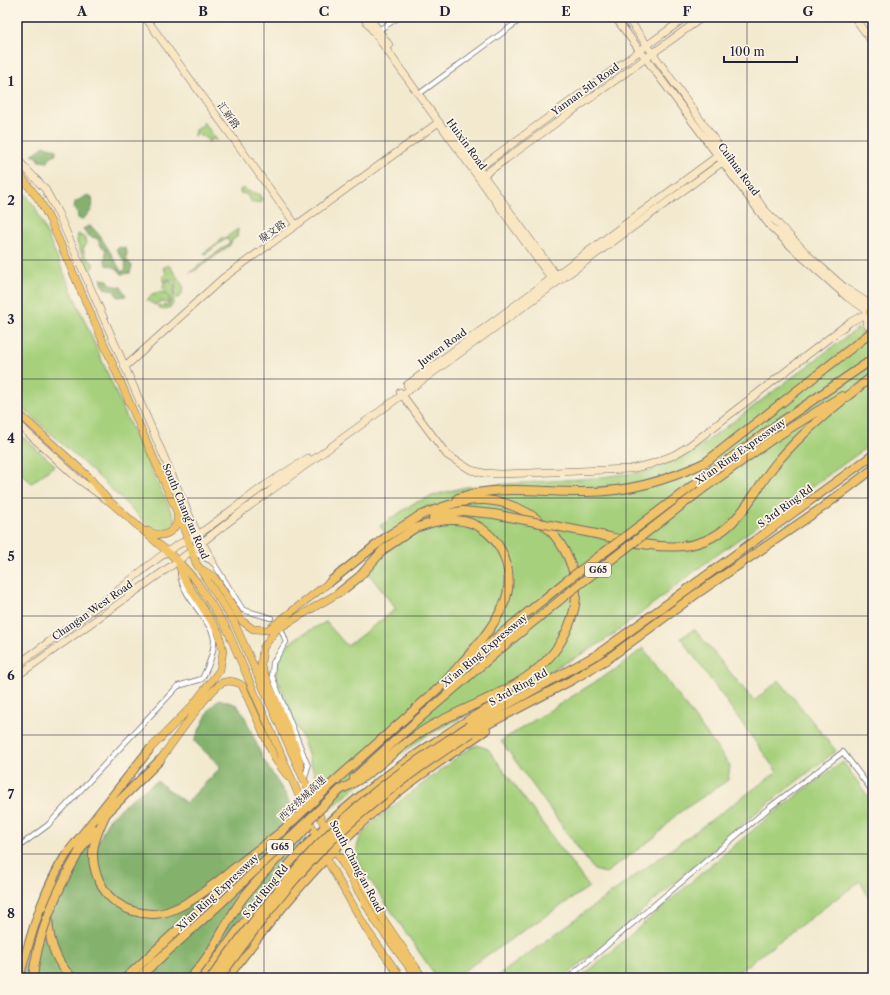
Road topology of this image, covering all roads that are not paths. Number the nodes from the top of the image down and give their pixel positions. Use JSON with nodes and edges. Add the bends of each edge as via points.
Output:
{"nodes":[{"id":1,"x":145,"y":17,"type":"edge"},
{"id":2,"x":363,"y":17,"type":"edge"},
{"id":3,"x":369,"y":17,"type":"edge"},
{"id":4,"x":399,"y":17,"type":"edge"},
{"id":5,"x":524,"y":17,"type":"edge"},
{"id":6,"x":615,"y":17,"type":"edge"},
{"id":7,"x":627,"y":17,"type":"edge"},
{"id":8,"x":686,"y":17,"type":"edge"},
{"id":9,"x":703,"y":17,"type":"edge"},
{"id":10,"x":854,"y":17,"type":"edge"},
{"id":11,"x":379,"y":30,"type":"junction"},
{"id":12,"x":873,"y":43,"type":"edge"},
{"id":13,"x":648,"y":46,"type":"junction"},
{"id":14,"x":639,"y":52,"type":"junction"},
{"id":15,"x":653,"y":53,"type":"junction"},
{"id":16,"x":645,"y":59,"type":"junction"},
{"id":17,"x":421,"y":92,"type":"junction"},
{"id":18,"x":439,"y":122,"type":"junction"},
{"id":19,"x":723,"y":157,"type":"junction"},
{"id":20,"x":17,"y":159,"type":"edge"},
{"id":21,"x":476,"y":170,"type":"junction"},
{"id":22,"x":17,"y":171,"type":"edge"},
{"id":23,"x":481,"y":176,"type":"junction"},
{"id":24,"x":296,"y":225,"type":"junction"},
{"id":25,"x":555,"y":279,"type":"junction"},
{"id":26,"x":872,"y":312,"type":"edge"},
{"id":27,"x":873,"y":332,"type":"edge"},
{"id":28,"x":873,"y":359,"type":"edge"},
{"id":29,"x":125,"y":367,"type":"junction"},
{"id":30,"x":872,"y":377,"type":"edge"},
{"id":31,"x":400,"y":393,"type":"junction"},
{"id":32,"x":17,"y":412,"type":"edge"},
{"id":33,"x":149,"y":421,"type":"junction"},
{"id":34,"x":17,"y":423,"type":"edge"},
{"id":35,"x":148,"y":447,"type":"junction"},
{"id":36,"x":873,"y":455,"type":"edge"},
{"id":37,"x":873,"y":469,"type":"edge"},
{"id":38,"x":108,"y":500,"type":"junction"},
{"id":39,"x":175,"y":508,"type":"junction"},
{"id":40,"x":417,"y":517,"type":"junction"},
{"id":41,"x":137,"y":525,"type":"junction"},
{"id":42,"x":410,"y":530,"type":"junction"},
{"id":43,"x":187,"y":539,"type":"junction"},
{"id":44,"x":199,"y":539,"type":"junction"},
{"id":45,"x":191,"y":551,"type":"junction"},
{"id":46,"x":168,"y":552,"type":"junction"},
{"id":47,"x":178,"y":561,"type":"junction"},
{"id":48,"x":213,"y":562,"type":"junction"},
{"id":49,"x":199,"y":568,"type":"junction"},
{"id":50,"x":331,"y":581,"type":"joint"},
{"id":51,"x":340,"y":592,"type":"joint"},
{"id":52,"x":271,"y":618,"type":"dead end"},
{"id":53,"x":282,"y":631,"type":"dead end"},
{"id":54,"x":17,"y":665,"type":"edge"},
{"id":55,"x":17,"y":676,"type":"edge"},
{"id":56,"x":446,"y":681,"type":"junction"},
{"id":57,"x":526,"y":694,"type":"junction"},
{"id":58,"x":514,"y":711,"type":"junction"},
{"id":59,"x":471,"y":729,"type":"junction"},
{"id":60,"x":149,"y":750,"type":"joint"},
{"id":61,"x":160,"y":760,"type":"joint"},
{"id":62,"x":304,"y":783,"type":"junction"},
{"id":63,"x":296,"y":789,"type":"junction"},
{"id":64,"x":340,"y":790,"type":"junction"},
{"id":65,"x":873,"y":792,"type":"edge"},
{"id":66,"x":323,"y":806,"type":"junction"},
{"id":67,"x":108,"y":810,"type":"junction"},
{"id":68,"x":325,"y":827,"type":"junction"},
{"id":69,"x":281,"y":832,"type":"junction"},
{"id":70,"x":82,"y":836,"type":"junction"},
{"id":71,"x":316,"y":836,"type":"junction"},
{"id":72,"x":17,"y":848,"type":"edge"},
{"id":73,"x":337,"y":853,"type":"junction"},
{"id":74,"x":326,"y":859,"type":"junction"},
{"id":75,"x":19,"y":978,"type":"edge"},
{"id":76,"x":33,"y":978,"type":"edge"},
{"id":77,"x":73,"y":978,"type":"edge"},
{"id":78,"x":126,"y":978,"type":"edge"},
{"id":79,"x":138,"y":978,"type":"edge"},
{"id":80,"x":190,"y":978,"type":"edge"},
{"id":81,"x":203,"y":978,"type":"edge"},
{"id":82,"x":211,"y":978,"type":"edge"},
{"id":83,"x":219,"y":978,"type":"edge"},
{"id":84,"x":227,"y":978,"type":"edge"},
{"id":85,"x":401,"y":978,"type":"edge"},
{"id":86,"x":417,"y":978,"type":"edge"},
{"id":87,"x":423,"y":978,"type":"edge"},
{"id":88,"x":568,"y":978,"type":"edge"}],
"edges":[{"from":1,"to":24,"type":"street","name":"汇新路"},
{"from":2,"to":17,"type":"street","name":"Huixin Road"},
{"from":3,"to":11,"type":"street","name":"Huixin Road"},
{"from":4,"to":11,"type":"street"},
{"from":5,"to":17,"type":"street"},
{"from":6,"to":14,"type":"street","name":"Cuihua Road"},
{"from":7,"to":13,"type":"street","name":"Cuihua Road"},
{"from":8,"to":13,"type":"street","name":"Yannan 5th Road"},
{"from":9,"to":15,"type":"street","name":"Yannan 5th Road"},
{"from":10,"to":12,"type":"street"},
{"from":11,"to":17,"type":"street","name":"Huixin Road"},
{"from":13,"to":14,"type":"street","name":"Yannan 5th Road"},
{"from":13,"to":15,"type":"street","name":"Cuihua Road"},
{"from":14,"to":16,"type":"street","name":"Cuihua Road"},
{"from":14,"to":21,"type":"street","name":"Yannan 5th Road"},
{"from":15,"to":16,"type":"street","name":"Yannan 5th Road"},
{"from":15,"to":19,"type":"street","name":"Cuihua Road"},
{"from":16,"to":19,"type":"street","name":"Cuihua Road"},
{"from":16,"to":23,"type":"street","name":"Yannan 5th Road"},
{"from":17,"to":18,"type":"street","name":"Huixin Road"},
{"from":17,"to":21,"type":"street","name":"Huixin Road"},
{"from":18,"to":21,"type":"street","name":"Huixin Road"},
{"from":18,"to":24,"type":"street","name":"聚文路"},
{"from":19,"to":25,"type":"street","name":"Juwen Road"},
{"from":19,"to":26,"type":"street","name":"Cuihua Road","via":[[760,213],[779,236],[847,297]]},
{"from":20,"to":29,"type":"street","via":[[45,189],[58,213]]},
{"from":21,"to":23,"type":"street","name":"Huixin Road"},
{"from":22,"to":35,"type":"main road","name":"South Chang'an Road","via":[[40,201],[51,222]]},
{"from":23,"to":25,"type":"street","name":"Huixin Road"},
{"from":24,"to":29,"type":"street","name":"聚文路","via":[[223,278]]},
{"from":25,"to":31,"type":"street","name":"Juwen Road"},
{"from":26,"to":27,"type":"street","via":[[866,323]]},
{"from":26,"to":31,"type":"street","via":[[850,322],[689,446],[666,458],[630,469],[500,474],[471,470],[447,455]]},
{"from":27,"to":40,"type":"highway","bridge":true,"via":[[706,462],[684,472],[643,486],[612,491],[490,491],[440,504]]},
{"from":28,"to":56,"type":"highway","name":"Xi'an Ring Expressway","number":"G65","bridge":true,"via":[[660,508],[565,582]]},
{"from":29,"to":33,"type":"street"},
{"from":30,"to":42,"type":"highway","bridge":true,"via":[[798,438],[772,467],[740,515],[727,528],[696,544],[681,548],[653,546],[494,514],[463,511],[444,514]]},
{"from":30,"to":64,"type":"highway","name":"Xi'an Ring Expressway","number":"G65","bridge":true,"via":[[774,438],[572,590],[421,717]]},
{"from":31,"to":44,"type":"street","name":"Juwen Road"},
{"from":32,"to":38,"type":"main road","via":[[89,477]]},
{"from":33,"to":35,"type":"street"},
{"from":33,"to":44,"type":"street"},
{"from":34,"to":38,"type":"street","via":[[78,479]]},
{"from":35,"to":39,"type":"main road","name":"South Chang'an Road"},
{"from":36,"to":57,"type":"highway","name":"S 3rd Ring Rd","via":[[598,654]]},
{"from":37,"to":58,"type":"highway","name":"S 3rd Ring Rd","via":[[609,658]]},
{"from":38,"to":41,"type":"main road"},
{"from":39,"to":41,"type":"main road","via":[[177,523],[166,535],[158,536]]},
{"from":39,"to":43,"type":"main road","name":"South Chang'an Road"},
{"from":40,"to":50,"type":"highway","via":[[386,537]]},
{"from":40,"to":64,"type":"highway","bridge":true,"via":[[464,501],[483,500],[510,504],[526,511],[554,534],[564,549],[576,595],[573,613],[565,635],[553,654],[534,671],[428,728],[368,773]]},
{"from":41,"to":46,"type":"main road"},
{"from":42,"to":51,"type":"highway","via":[[384,549]]},
{"from":42,"to":56,"type":"highway","via":[[437,520],[456,520],[481,528],[492,536],[502,550],[510,577],[504,605],[489,629]]},
{"from":43,"to":44,"type":"street","name":"Juwen Road"},
{"from":43,"to":45,"type":"main road","name":"South Chang'an Road"},
{"from":43,"to":46,"type":"street","name":"Juwen Road"},
{"from":44,"to":45,"type":"street","name":"Juwen Road"},
{"from":44,"to":48,"type":"street"},
{"from":45,"to":47,"type":"street","name":"Juwen Road"},
{"from":45,"to":48,"type":"street"},
{"from":45,"to":49,"type":"main road","name":"South Chang'an Road"},
{"from":46,"to":47,"type":"main road"},
{"from":46,"to":54,"type":"street","name":"Changan West Road"},
{"from":47,"to":55,"type":"street","name":"Changan West Road"},
{"from":47,"to":60,"type":"main road","via":[[183,577],[219,633],[224,651],[220,670],[192,706]]},
{"from":47,"to":63,"type":"main road","via":[[197,582],[226,627]]},
{"from":47,"to":72,"type":"street","via":[[181,585],[214,639],[204,681],[178,686],[48,825]]},
{"from":48,"to":52,"type":"street","via":[[243,610]]},
{"from":49,"to":50,"type":"main road","via":[[214,577],[242,621],[253,629],[268,630]]},
{"from":49,"to":62,"type":"main road","name":"South Chang'an Road","via":[[234,622]]},
{"from":51,"to":62,"type":"main road","via":[[276,630],[263,648],[261,666],[296,748]]},
{"from":53,"to":62,"type":"street","via":[[286,642],[273,664],[272,676],[308,766]]},
{"from":56,"to":69,"type":"highway","name":"西安绕城高速","number":"G65","bridge":true},
{"from":57,"to":59,"type":"highway","name":"S 3rd Ring Rd"},
{"from":57,"to":68,"type":"highway","via":[[503,701],[456,728],[408,760]]},
{"from":58,"to":59,"type":"highway","name":"S 3rd Ring Rd"},
{"from":58,"to":73,"type":"highway","via":[[376,810]]},
{"from":59,"to":82,"type":"highway","name":"S 3rd Ring Rd","bridge":true,"via":[[387,783],[356,808],[278,889]]},
{"from":59,"to":83,"type":"highway","name":"S 3rd Ring Rd","bridge":true,"via":[[383,794],[334,837],[261,921]]},
{"from":60,"to":70,"type":"highway"},
{"from":61,"to":63,"type":"main road","via":[[212,692],[223,682],[234,681],[242,685],[274,759]]},
{"from":61,"to":67,"type":"highway"},
{"from":62,"to":68,"type":"main road","name":"South Chang'an Road"},
{"from":63,"to":71,"type":"main road"},
{"from":64,"to":66,"type":"highway","name":"Xi'an Ring Expressway","number":"G65","bridge":true},
{"from":65,"to":88,"type":"street","via":[[844,752],[770,807]]},
{"from":66,"to":79,"type":"highway","name":"Xi'an Ring Expressway","number":"G65","bridge":true},
{"from":66,"to":80,"type":"highway","bridge":true,"via":[[300,837],[264,872],[242,900],[207,958]]},
{"from":67,"to":69,"type":"highway","via":[[96,834],[92,854],[95,873],[111,899],[131,911],[155,914],[171,911],[201,894]]},
{"from":67,"to":76,"type":"highway","bridge":true,"via":[[67,872],[51,907]]},
{"from":68,"to":71,"type":"highway"},
{"from":68,"to":73,"type":"main road","name":"South Chang'an Road"},
{"from":69,"to":78,"type":"highway","name":"Xi'an Ring Expressway","number":"G65"},
{"from":70,"to":75,"type":"highway","via":[[55,873],[40,905]]},
{"from":70,"to":77,"type":"highway","bridge":true,"via":[[53,884],[48,922],[60,963]]},
{"from":71,"to":74,"type":"main road"},
{"from":71,"to":81,"type":"highway","via":[[293,860]]},
{"from":73,"to":74,"type":"highway"},
{"from":73,"to":86,"type":"main road","name":"South Chang'an Road","via":[[376,922]]},
{"from":73,"to":87,"type":"main road","via":[[352,865],[381,916]]},
{"from":74,"to":84,"type":"highway","via":[[287,901]]},
{"from":74,"to":85,"type":"main road","via":[[380,950]]}]}
